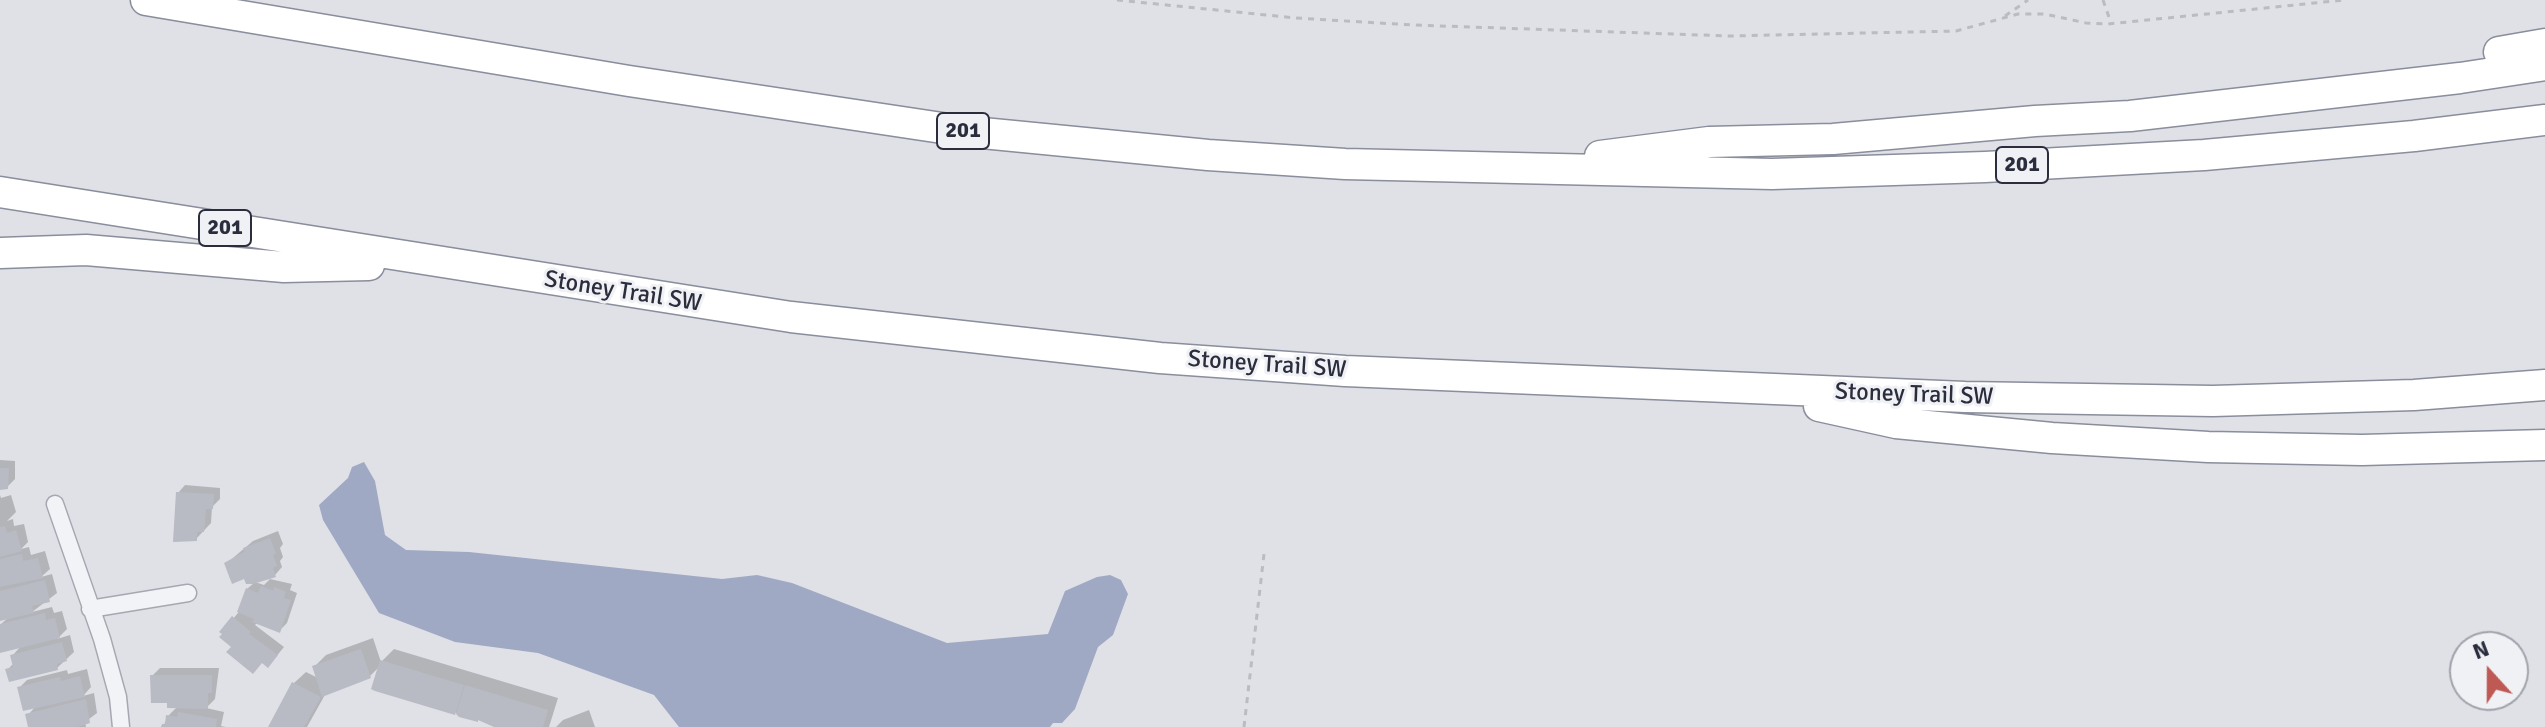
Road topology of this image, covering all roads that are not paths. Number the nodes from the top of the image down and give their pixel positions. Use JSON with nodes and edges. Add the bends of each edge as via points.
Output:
{"nodes":[{"id":1,"x":146,"y":0,"type":"edge"},
{"id":2,"x":2545,"y":44,"type":"edge"},
{"id":3,"x":2545,"y":65,"type":"edge"},
{"id":4,"x":2130,"y":116,"type":"junction"},
{"id":5,"x":2545,"y":120,"type":"edge"},
{"id":6,"x":1497,"y":169,"type":"junction"},
{"id":7,"x":0,"y":192,"type":"edge"},
{"id":8,"x":0,"y":253,"type":"edge"},
{"id":9,"x":449,"y":264,"type":"junction"},
{"id":10,"x":2545,"y":385,"type":"edge"},
{"id":11,"x":1743,"y":390,"type":"junction"},
{"id":12,"x":2545,"y":445,"type":"edge"},
{"id":13,"x":55,"y":504,"type":"dead end"},
{"id":14,"x":188,"y":593,"type":"dead end"},
{"id":15,"x":90,"y":609,"type":"junction"},
{"id":16,"x":121,"y":727,"type":"edge"}],
"edges":[{"from":1,"to":6,"type":"highway","number":"201","via":[[962,131],[1208,155]]},
{"from":2,"to":4,"type":"highway"},
{"from":3,"to":4,"type":"highway"},
{"from":4,"to":6,"type":"highway","via":[[1833,139],[1709,142]]},
{"from":5,"to":6,"type":"highway","number":"201","via":[[2219,153],[1985,167],[1772,174]]},
{"from":7,"to":9,"type":"highway","name":"Stoney Trail SW","number":"201"},
{"from":8,"to":9,"type":"highway","via":[[86,250],[284,267]]},
{"from":9,"to":11,"type":"highway","name":"Stoney Trail SW","number":"201","via":[[791,317],[1130,355]]},
{"from":10,"to":11,"type":"highway","name":"Stoney Trail SW","number":"201","via":[[2213,401]]},
{"from":11,"to":12,"type":"highway","via":[[1896,423],[2052,438],[2331,449]]},
{"from":13,"to":15,"type":"street"},
{"from":14,"to":15,"type":"street"},
{"from":15,"to":16,"type":"street","via":[[118,697]]}]}
